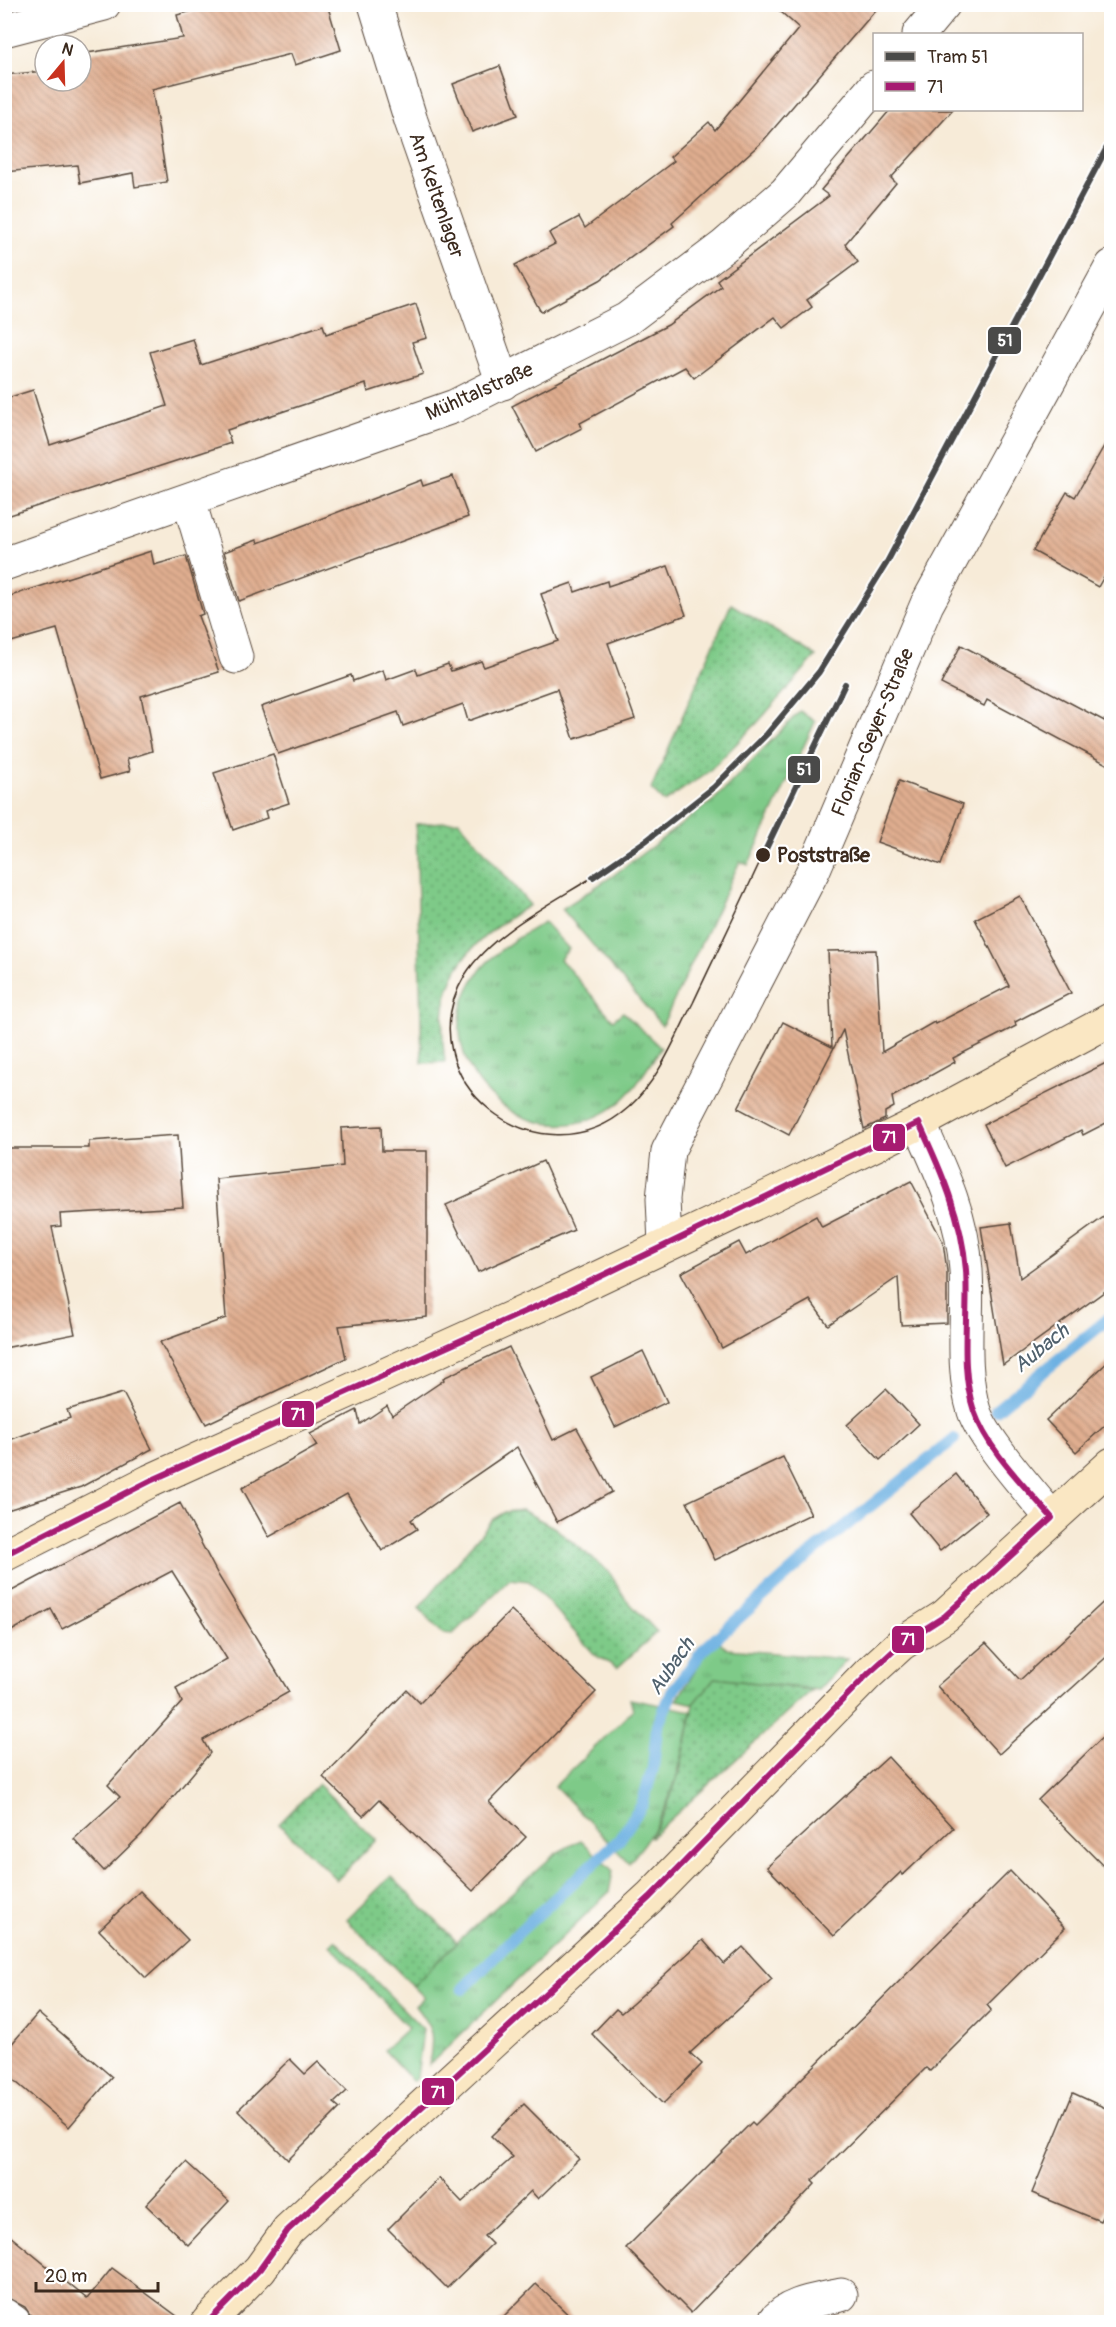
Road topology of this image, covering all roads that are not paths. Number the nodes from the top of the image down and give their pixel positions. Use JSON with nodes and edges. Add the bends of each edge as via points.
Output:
{"nodes":[{"id":1,"x":104,"y":4,"type":"edge"},
{"id":2,"x":375,"y":4,"type":"edge"},
{"id":3,"x":944,"y":4,"type":"edge"},
{"id":4,"x":4,"y":30,"type":"edge"},
{"id":5,"x":920,"y":33,"type":"edge"},
{"id":6,"x":873,"y":88,"type":"edge"},
{"id":7,"x":1112,"y":266,"type":"edge"},
{"id":8,"x":503,"y":383,"type":"junction"},
{"id":9,"x":189,"y":501,"type":"junction"},
{"id":10,"x":4,"y":564,"type":"edge"},
{"id":11,"x":236,"y":657,"type":"dead end"},
{"id":12,"x":1112,"y":1019,"type":"edge"},
{"id":13,"x":920,"y":1123,"type":"junction"},
{"id":14,"x":665,"y":1244,"type":"junction"},
{"id":15,"x":1112,"y":1464,"type":"edge"},
{"id":16,"x":1052,"y":1518,"type":"junction"},
{"id":17,"x":4,"y":1554,"type":"edge"},
{"id":18,"x":841,"y":2295,"type":"dead end"},
{"id":19,"x":4,"y":2315,"type":"edge"},
{"id":20,"x":14,"y":2322,"type":"edge"},
{"id":21,"x":208,"y":2322,"type":"edge"},
{"id":22,"x":774,"y":2322,"type":"edge"}],
"edges":[{"from":1,"to":4,"type":"street"},
{"from":2,"to":8,"type":"street","name":"Am Keltenlager","via":[[411,121]]},
{"from":3,"to":5,"type":"street"},
{"from":6,"to":8,"type":"street","name":"Mühltalstraße","via":[[785,193],[724,246],[627,320]]},
{"from":7,"to":14,"type":"street","name":"Florian-Geyer-Straße","via":[[927,604],[814,869],[668,1150],[663,1199]]},
{"from":8,"to":9,"type":"street","name":"Mühltalstraße","via":[[455,406]]},
{"from":9,"to":10,"type":"street","name":"Mühltalstraße"},
{"from":9,"to":11,"type":"street"},
{"from":12,"to":13,"type":"main road"},
{"from":13,"to":14,"type":"main road"},
{"from":13,"to":16,"type":"street","via":[[950,1189],[961,1230],[966,1270],[968,1371],[974,1412],[996,1447]]},
{"from":14,"to":17,"type":"main road","via":[[566,1293],[150,1481]]},
{"from":15,"to":16,"type":"main road"},
{"from":16,"to":21,"type":"main road","via":[[945,1616],[901,1644],[868,1674],[650,1897],[288,2230],[260,2269]]},
{"from":18,"to":22,"type":"street","via":[[804,2303]]},
{"from":19,"to":20,"type":"street"}]}
